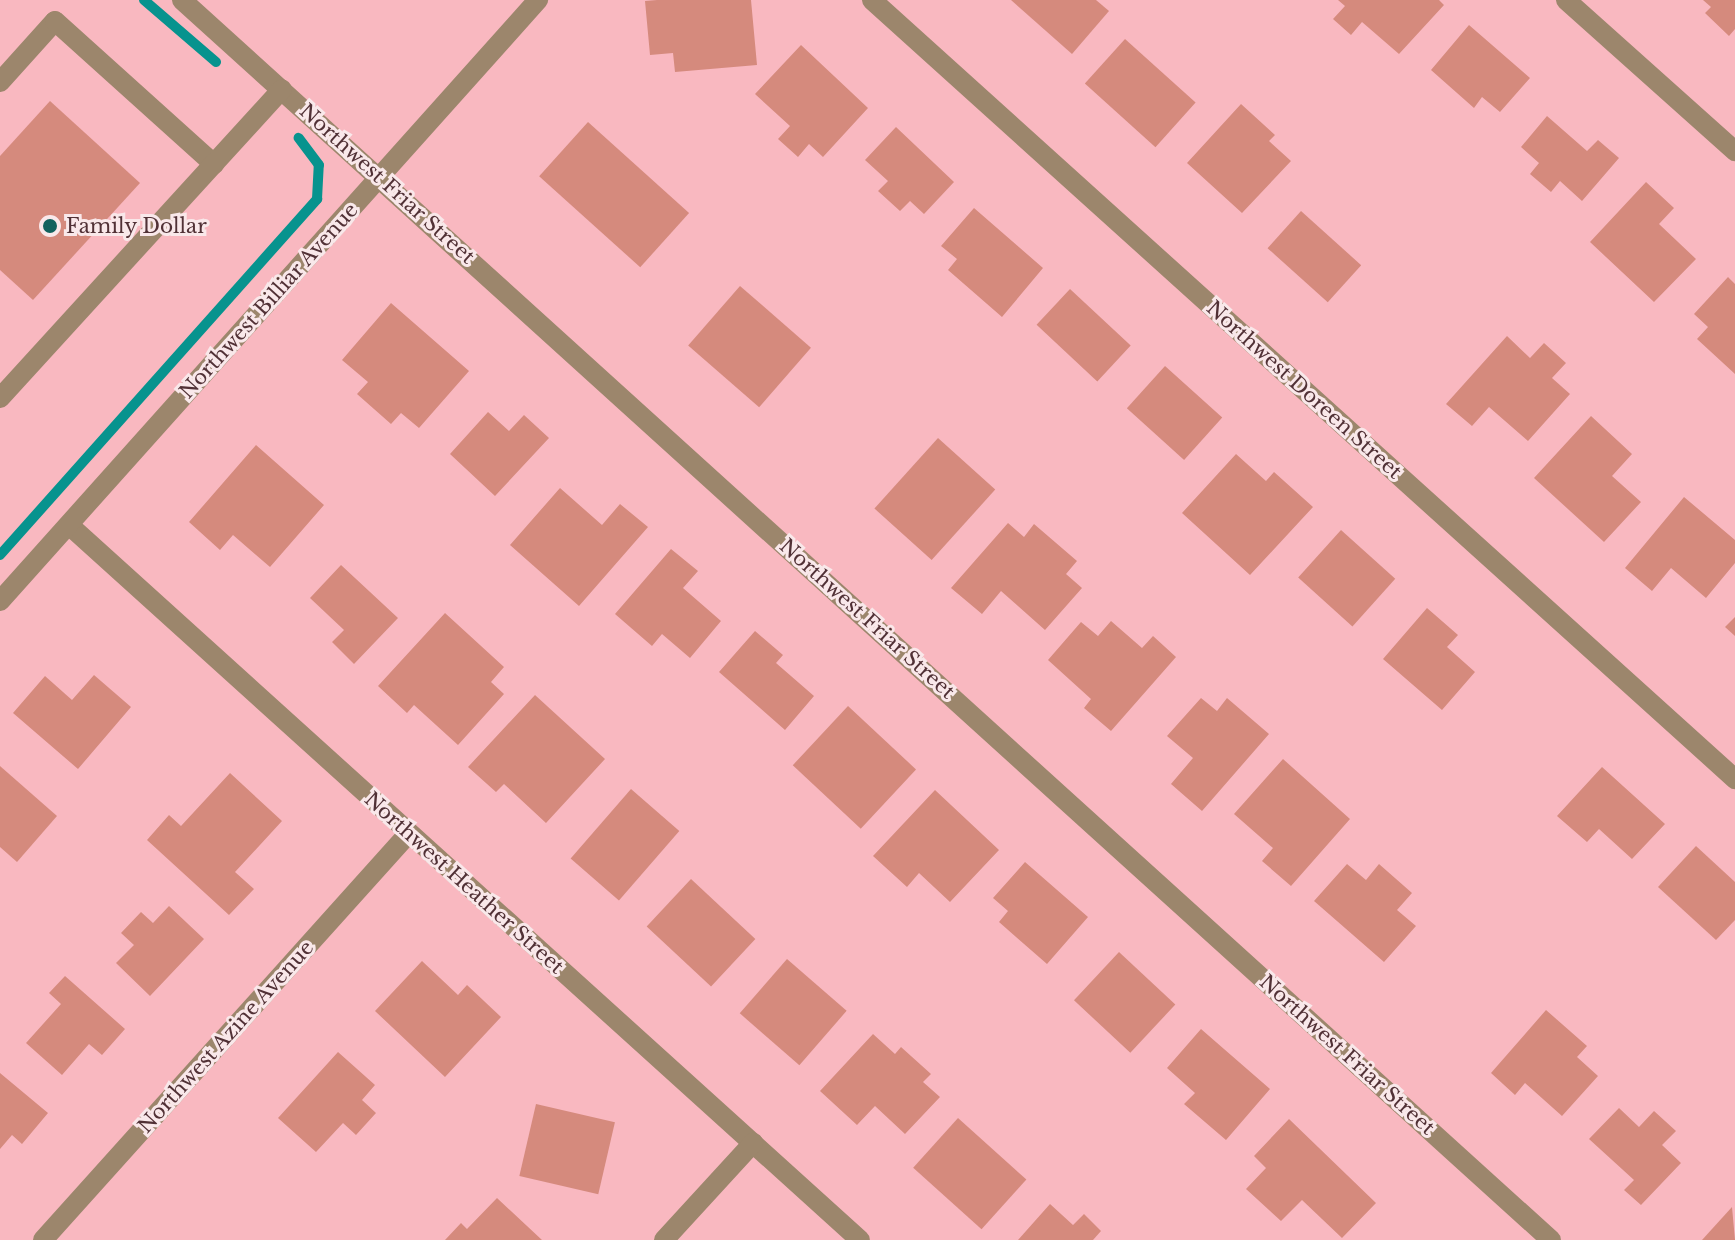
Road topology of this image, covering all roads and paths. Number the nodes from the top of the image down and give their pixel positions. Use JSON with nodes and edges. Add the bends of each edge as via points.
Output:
{"nodes":[{"id":1,"x":182,"y":0,"type":"edge"},
{"id":2,"x":538,"y":0,"type":"edge"},
{"id":3,"x":872,"y":0,"type":"edge"},
{"id":4,"x":1566,"y":0,"type":"edge"},
{"id":5,"x":0,"y":82,"type":"edge"},
{"id":6,"x":282,"y":89,"type":"junction"},
{"id":7,"x":1735,"y":151,"type":"edge"},
{"id":8,"x":214,"y":164,"type":"junction"},
{"id":9,"x":380,"y":177,"type":"junction"},
{"id":10,"x":0,"y":398,"type":"edge"},
{"id":11,"x":69,"y":525,"type":"junction"},
{"id":12,"x":0,"y":601,"type":"edge"},
{"id":13,"x":1735,"y":779,"type":"edge"},
{"id":14,"x":408,"y":834,"type":"junction"},
{"id":15,"x":753,"y":1143,"type":"junction"},
{"id":16,"x":43,"y":1240,"type":"edge"},
{"id":17,"x":664,"y":1240,"type":"edge"},
{"id":18,"x":860,"y":1240,"type":"edge"},
{"id":19,"x":1551,"y":1240,"type":"edge"}],
"edges":[{"from":1,"to":6,"type":"street","name":"Northwest Friar Street"},
{"from":2,"to":9,"type":"street","name":"Northwest Billiar Avenue"},
{"from":3,"to":13,"type":"street","name":"Northwest Doreen Street"},
{"from":4,"to":7,"type":"street"},
{"from":5,"to":8,"type":"street","via":[[55,21]]},
{"from":6,"to":8,"type":"street"},
{"from":6,"to":9,"type":"street","name":"Northwest Friar Street"},
{"from":8,"to":10,"type":"street"},
{"from":9,"to":11,"type":"street","name":"Northwest Billiar Avenue"},
{"from":9,"to":19,"type":"street","name":"Northwest Friar Street"},
{"from":11,"to":12,"type":"street","name":"Northwest Billiar Avenue"},
{"from":11,"to":14,"type":"street","name":"Northwest Heather Street"},
{"from":14,"to":15,"type":"street","name":"Northwest Heather Street"},
{"from":14,"to":16,"type":"street","name":"Northwest Azine Avenue"},
{"from":15,"to":17,"type":"street"},
{"from":15,"to":18,"type":"street","name":"Northwest Heather Street"}]}
